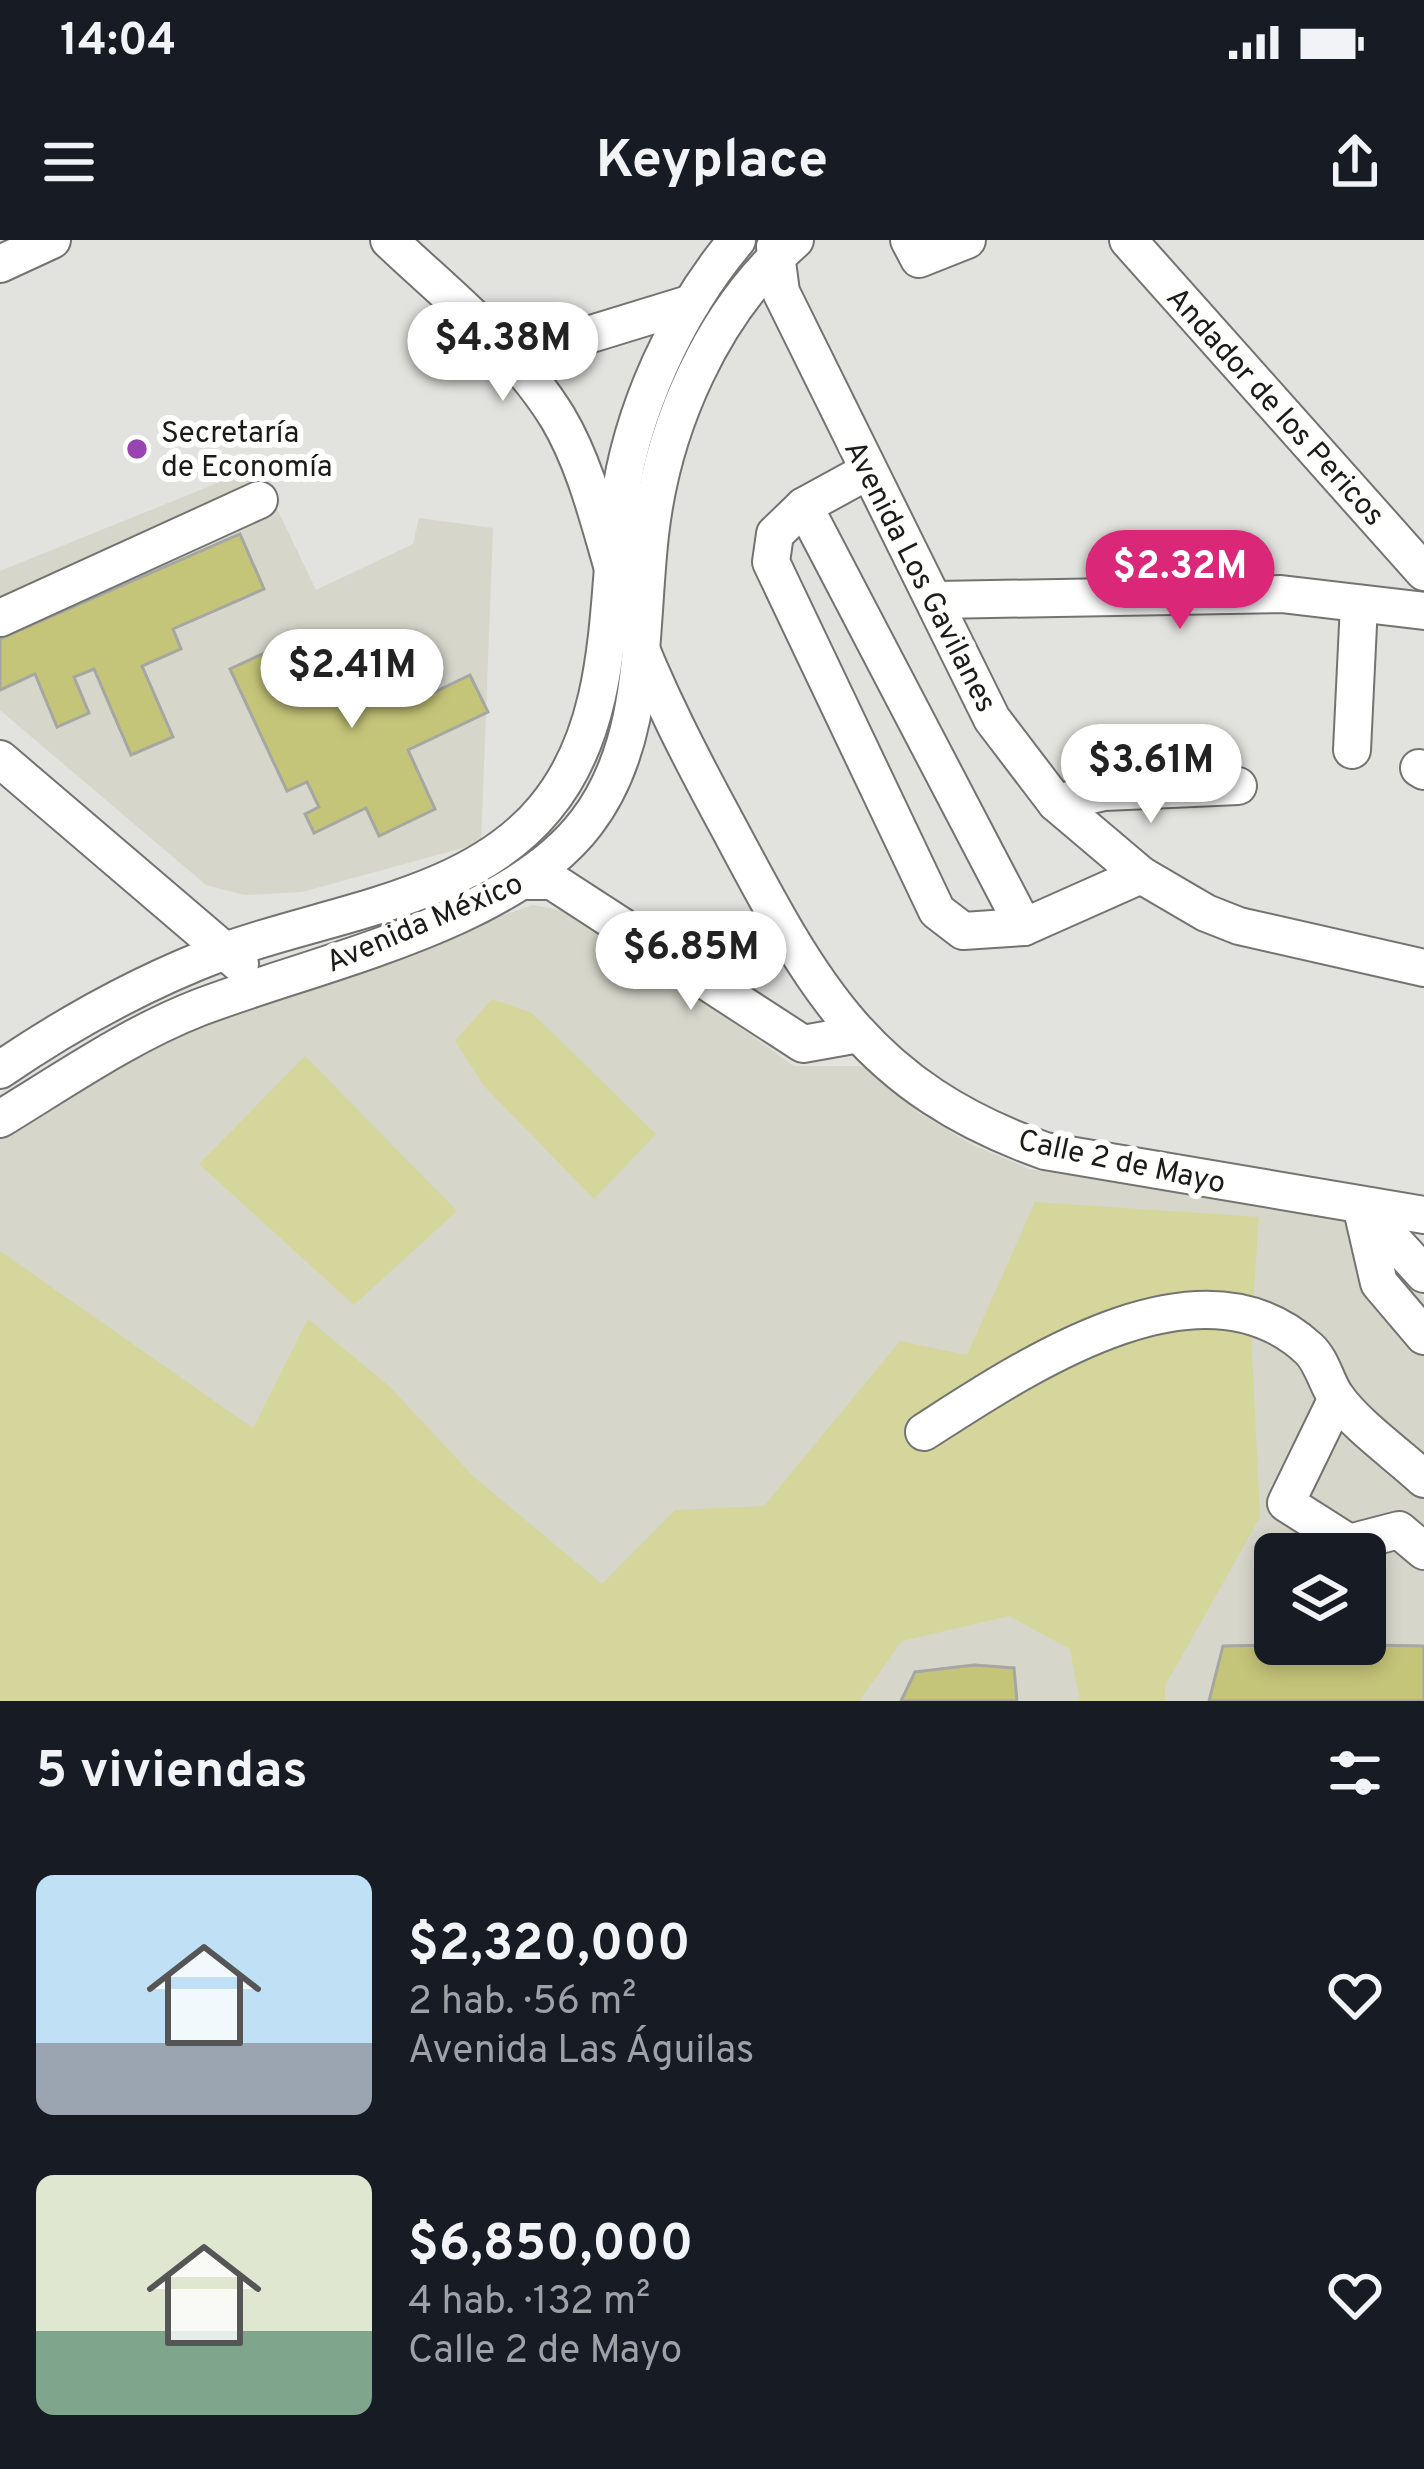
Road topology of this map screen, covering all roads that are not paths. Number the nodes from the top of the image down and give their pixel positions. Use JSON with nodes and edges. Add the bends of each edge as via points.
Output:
{"nodes":[{"id":1,"x":52,"y":240,"type":"edge"},
{"id":2,"x":389,"y":240,"type":"edge"},
{"id":3,"x":967,"y":240,"type":"edge"},
{"id":4,"x":1128,"y":240,"type":"edge"},
{"id":5,"x":726,"y":244,"type":"edge"},
{"id":6,"x":782,"y":244,"type":"edge"},
{"id":7,"x":914,"y":250,"type":"edge"},
{"id":8,"x":0,"y":264,"type":"edge"},
{"id":9,"x":768,"y":287,"type":"junction"},
{"id":10,"x":692,"y":302,"type":"junction"},
{"id":11,"x":513,"y":358,"type":"junction"},
{"id":12,"x":868,"y":471,"type":"junction"},
{"id":13,"x":259,"y":500,"type":"dead end"},
{"id":14,"x":804,"y":506,"type":"junction"},
{"id":15,"x":1424,"y":572,"type":"edge"},
{"id":16,"x":613,"y":573,"type":"junction"},
{"id":17,"x":938,"y":600,"type":"junction"},
{"id":18,"x":1359,"y":604,"type":"junction"},
{"id":19,"x":1424,"y":611,"type":"edge"},
{"id":20,"x":0,"y":618,"type":"edge"},
{"id":21,"x":643,"y":655,"type":"junction"},
{"id":22,"x":1352,"y":750,"type":"dead end"},
{"id":23,"x":0,"y":759,"type":"edge"},
{"id":24,"x":1238,"y":786,"type":"dead end"},
{"id":25,"x":1056,"y":803,"type":"junction"},
{"id":26,"x":1141,"y":875,"type":"junction"},
{"id":27,"x":523,"y":881,"type":"junction"},
{"id":28,"x":1024,"y":927,"type":"junction"},
{"id":29,"x":225,"y":952,"type":"junction"},
{"id":30,"x":1424,"y":968,"type":"edge"},
{"id":31,"x":266,"y":986,"type":"junction"},
{"id":32,"x":860,"y":1034,"type":"junction"},
{"id":33,"x":0,"y":1070,"type":"edge"},
{"id":34,"x":0,"y":1119,"type":"edge"},
{"id":35,"x":1361,"y":1205,"type":"junction"},
{"id":36,"x":1424,"y":1215,"type":"edge"},
{"id":37,"x":1424,"y":1274,"type":"edge"},
{"id":38,"x":1424,"y":1336,"type":"edge"},
{"id":39,"x":1337,"y":1398,"type":"junction"},
{"id":40,"x":924,"y":1432,"type":"dead end"},
{"id":41,"x":1424,"y":1479,"type":"edge"},
{"id":42,"x":1424,"y":1552,"type":"edge"}],
"edges":[{"from":1,"to":8,"type":"street"},
{"from":2,"to":11,"type":"street","name":"Calle 2 de Mayo"},
{"from":3,"to":7,"type":"street"},
{"from":4,"to":15,"type":"street","name":"Andador de los Pericos"},
{"from":5,"to":9,"type":"street","name":"Avenida Los Gavilanes"},
{"from":5,"to":10,"type":"street","name":"Avenida México"},
{"from":6,"to":9,"type":"street","name":"Avenida México"},
{"from":9,"to":12,"type":"street","name":"Avenida Los Gavilanes"},
{"from":9,"to":21,"type":"street","name":"Avenida México","via":[[696,372],[667,452],[650,532]]},
{"from":10,"to":11,"type":"street"},
{"from":10,"to":16,"type":"street","name":"Avenida México","via":[[637,429]]},
{"from":11,"to":16,"type":"street","name":"Calle 2 de Mayo","via":[[559,420]]},
{"from":12,"to":14,"type":"street"},
{"from":12,"to":17,"type":"street","name":"Avenida Los Gavilanes"},
{"from":13,"to":20,"type":"street"},
{"from":14,"to":28,"type":"street"},
{"from":14,"to":28,"type":"street","via":[[775,534],[771,562],[937,910],[963,931]]},
{"from":16,"to":21,"type":"street","name":"Calle 2 de Mayo"},
{"from":16,"to":29,"type":"street","name":"Avenida México","via":[[596,712],[566,780],[532,822],[488,860],[438,882]]},
{"from":17,"to":18,"type":"street","via":[[1281,594]]},
{"from":17,"to":25,"type":"street","name":"Avenida Los Gavilanes","via":[[992,719]]},
{"from":18,"to":19,"type":"street"},
{"from":18,"to":22,"type":"street"},
{"from":21,"to":27,"type":"street","name":"Avenida México","via":[[617,773],[586,824]]},
{"from":21,"to":32,"type":"street","name":"Calle 2 de Mayo","via":[[800,962]]},
{"from":23,"to":29,"type":"street"},
{"from":24,"to":25,"type":"street","via":[[1104,792]]},
{"from":25,"to":26,"type":"street","name":"Avenida Los Gavilanes"},
{"from":26,"to":28,"type":"street"},
{"from":26,"to":30,"type":"street","name":"Avenida Los Gavilanes","via":[[1239,926]]},
{"from":27,"to":31,"type":"street","name":"Avenida México"},
{"from":27,"to":32,"type":"street","via":[[551,880],[802,1044]]},
{"from":29,"to":31,"type":"street"},
{"from":29,"to":33,"type":"street","name":"Avenida México","via":[[104,1004]]},
{"from":31,"to":34,"type":"street","name":"Avenida México","via":[[195,1010]]},
{"from":32,"to":35,"type":"street","name":"Calle 2 de Mayo","via":[[940,1101],[1046,1151]]},
{"from":35,"to":36,"type":"street","name":"Calle 2 de Mayo"},
{"from":35,"to":37,"type":"street"},
{"from":35,"to":38,"type":"street","via":[[1379,1283]]},
{"from":39,"to":40,"type":"street","via":[[1312,1351],[1267,1319],[1214,1311],[1106,1326],[1045,1354]]},
{"from":39,"to":41,"type":"street"},
{"from":39,"to":42,"type":"street","via":[[1286,1503],[1349,1543],[1399,1530]]}]}
